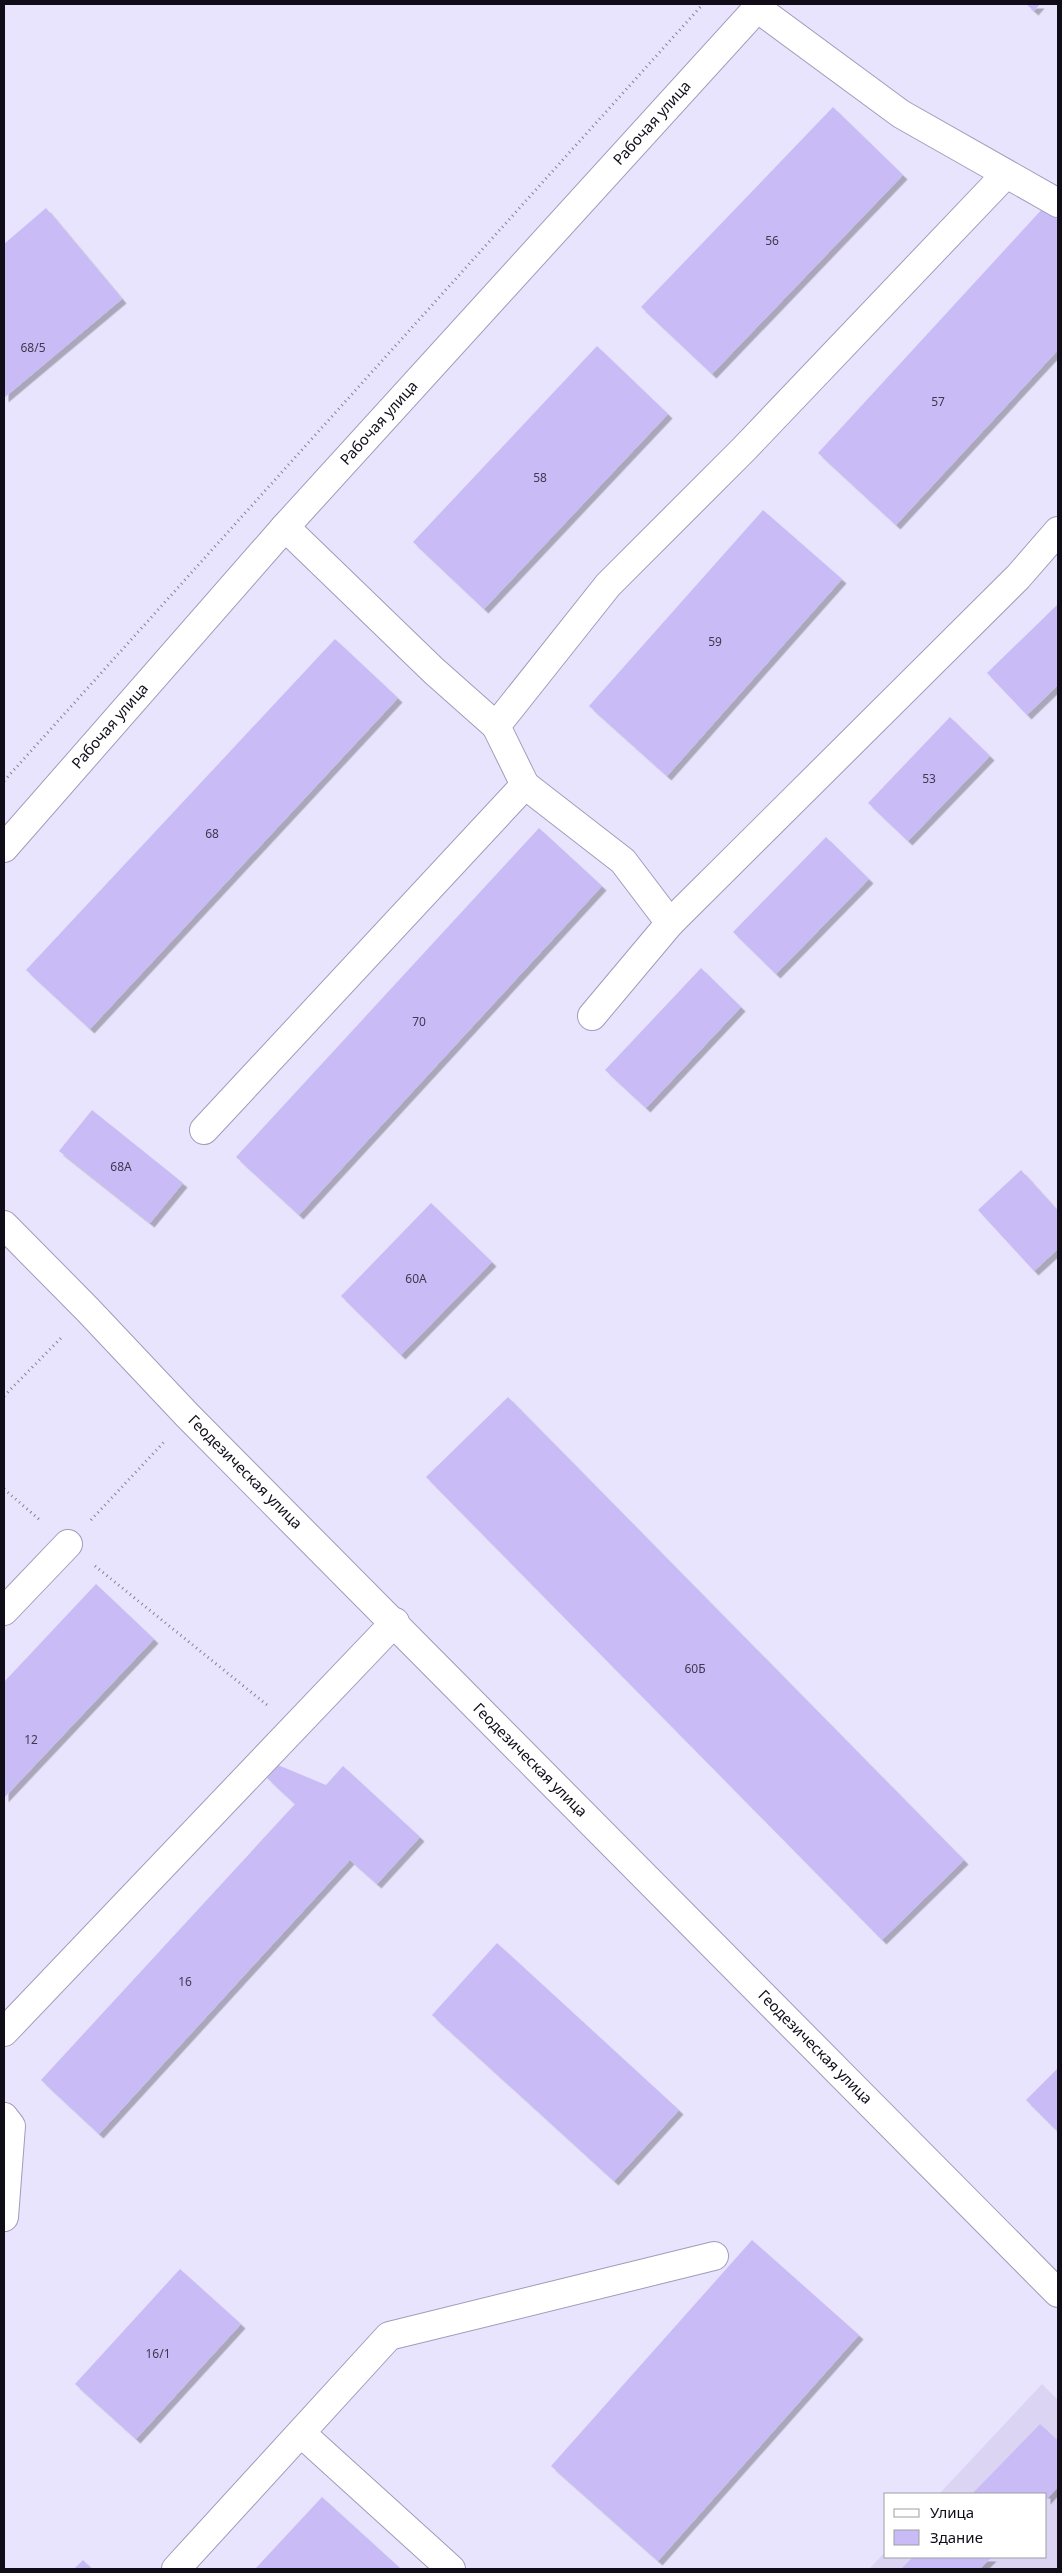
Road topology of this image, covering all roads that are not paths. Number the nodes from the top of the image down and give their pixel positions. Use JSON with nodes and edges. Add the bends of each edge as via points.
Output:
{"nodes":[{"id":1,"x":759,"y":6,"type":"edge"},
{"id":2,"x":1006,"y":174,"type":"junction"},
{"id":3,"x":1058,"y":203,"type":"edge"},
{"id":4,"x":284,"y":527,"type":"junction"},
{"id":5,"x":1058,"y":531,"type":"edge"},
{"id":6,"x":496,"y":726,"type":"junction"},
{"id":7,"x":525,"y":785,"type":"junction"},
{"id":8,"x":4,"y":848,"type":"edge"},
{"id":9,"x":670,"y":923,"type":"junction"},
{"id":10,"x":592,"y":1016,"type":"dead end"},
{"id":11,"x":204,"y":1130,"type":"dead end"},
{"id":12,"x":4,"y":1225,"type":"edge"},
{"id":13,"x":68,"y":1544,"type":"road end"},
{"id":14,"x":4,"y":1611,"type":"edge"},
{"id":15,"x":395,"y":1622,"type":"junction"},
{"id":16,"x":4,"y":2032,"type":"edge"},
{"id":17,"x":4,"y":2117,"type":"edge"},
{"id":18,"x":4,"y":2218,"type":"edge"},
{"id":19,"x":714,"y":2256,"type":"dead end"},
{"id":20,"x":1058,"y":2293,"type":"edge"},
{"id":21,"x":301,"y":2433,"type":"junction"},
{"id":22,"x":176,"y":2569,"type":"edge"},
{"id":23,"x":451,"y":2569,"type":"edge"}],
"edges":[{"from":1,"to":2,"type":"street","via":[[901,114]]},
{"from":1,"to":4,"type":"street","name":"Рабочая улица"},
{"from":2,"to":3,"type":"street"},
{"from":2,"to":6,"type":"street","via":[[744,449],[608,585]]},
{"from":4,"to":6,"type":"street"},
{"from":4,"to":8,"type":"street","name":"Рабочая улица"},
{"from":5,"to":9,"type":"street","via":[[1018,577]]},
{"from":6,"to":7,"type":"street"},
{"from":7,"to":9,"type":"street","via":[[624,861]]},
{"from":7,"to":11,"type":"street"},
{"from":9,"to":10,"type":"street"},
{"from":12,"to":15,"type":"street","name":"Геодезическая улица","via":[[188,1416]]},
{"from":13,"to":14,"type":"street"},
{"from":15,"to":16,"type":"street"},
{"from":15,"to":20,"type":"street","name":"Геодезическая улица"},
{"from":17,"to":18,"type":"street","via":[[12,2126]]},
{"from":19,"to":21,"type":"street","via":[[389,2336]]},
{"from":21,"to":22,"type":"street"},
{"from":21,"to":23,"type":"street"}]}
